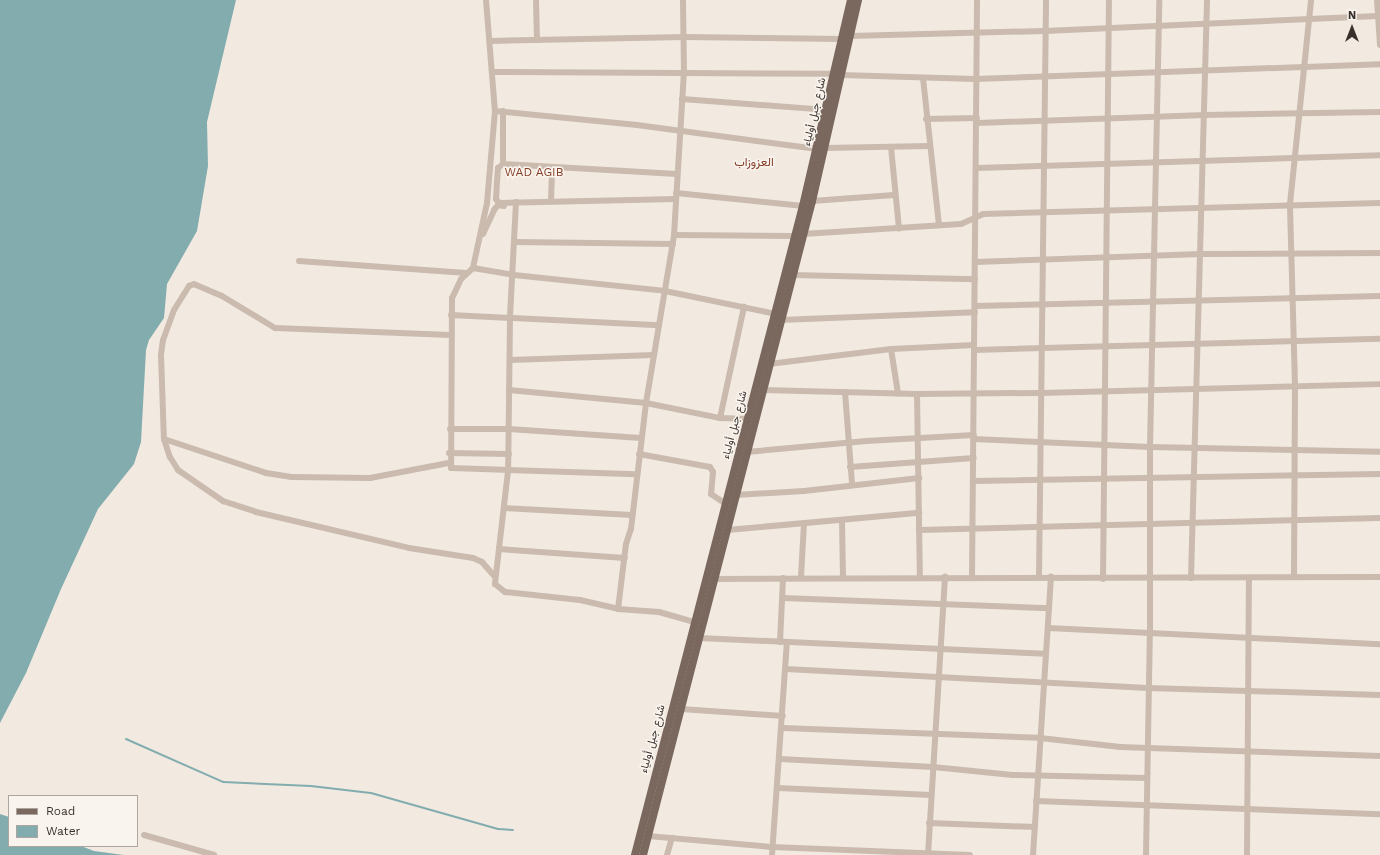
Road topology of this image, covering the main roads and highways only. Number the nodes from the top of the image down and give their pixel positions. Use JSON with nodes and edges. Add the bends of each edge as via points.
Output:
{"nodes":[{"id":1,"x":850,"y":0,"type":"edge"},
{"id":2,"x":858,"y":0,"type":"edge"},
{"id":3,"x":846,"y":38,"type":"junction"},
{"id":4,"x":838,"y":74,"type":"junction"},
{"id":5,"x":821,"y":148,"type":"junction"},
{"id":6,"x":799,"y":235,"type":"junction"},
{"id":7,"x":778,"y":317,"type":"junction"},
{"id":8,"x":770,"y":349,"type":"junction"},
{"id":9,"x":635,"y":855,"type":"edge"},
{"id":10,"x":643,"y":855,"type":"edge"}],
"edges":[{"from":1,"to":3,"type":"main road","name":"شارع جبل أولياء"},
{"from":2,"to":3,"type":"main road","name":"شارع جبل أولياء"},
{"from":3,"to":4,"type":"main road","name":"شارع جبل أولياء"},
{"from":4,"to":5,"type":"main road","name":"شارع جبل أولياء"},
{"from":4,"to":5,"type":"main road","name":"شارع جبل أولياء","via":[[826,110]]},
{"from":5,"to":6,"type":"main road","name":"شارع جبل أولياء","via":[[803,206]]},
{"from":5,"to":6,"type":"main road","name":"شارع جبل أولياء","via":[[812,201]]},
{"from":6,"to":7,"type":"main road","name":"شارع جبل أولياء"},
{"from":6,"to":7,"type":"main road","name":"شارع جبل أولياء","via":[[792,275]]},
{"from":7,"to":8,"type":"main road","name":"شارع جبل أولياء"},
{"from":8,"to":9,"type":"main road","name":"شارع جبل أولياء","via":[[748,419]]},
{"from":8,"to":10,"type":"main road","name":"شارع جبل أولياء","via":[[763,390]]}]}
